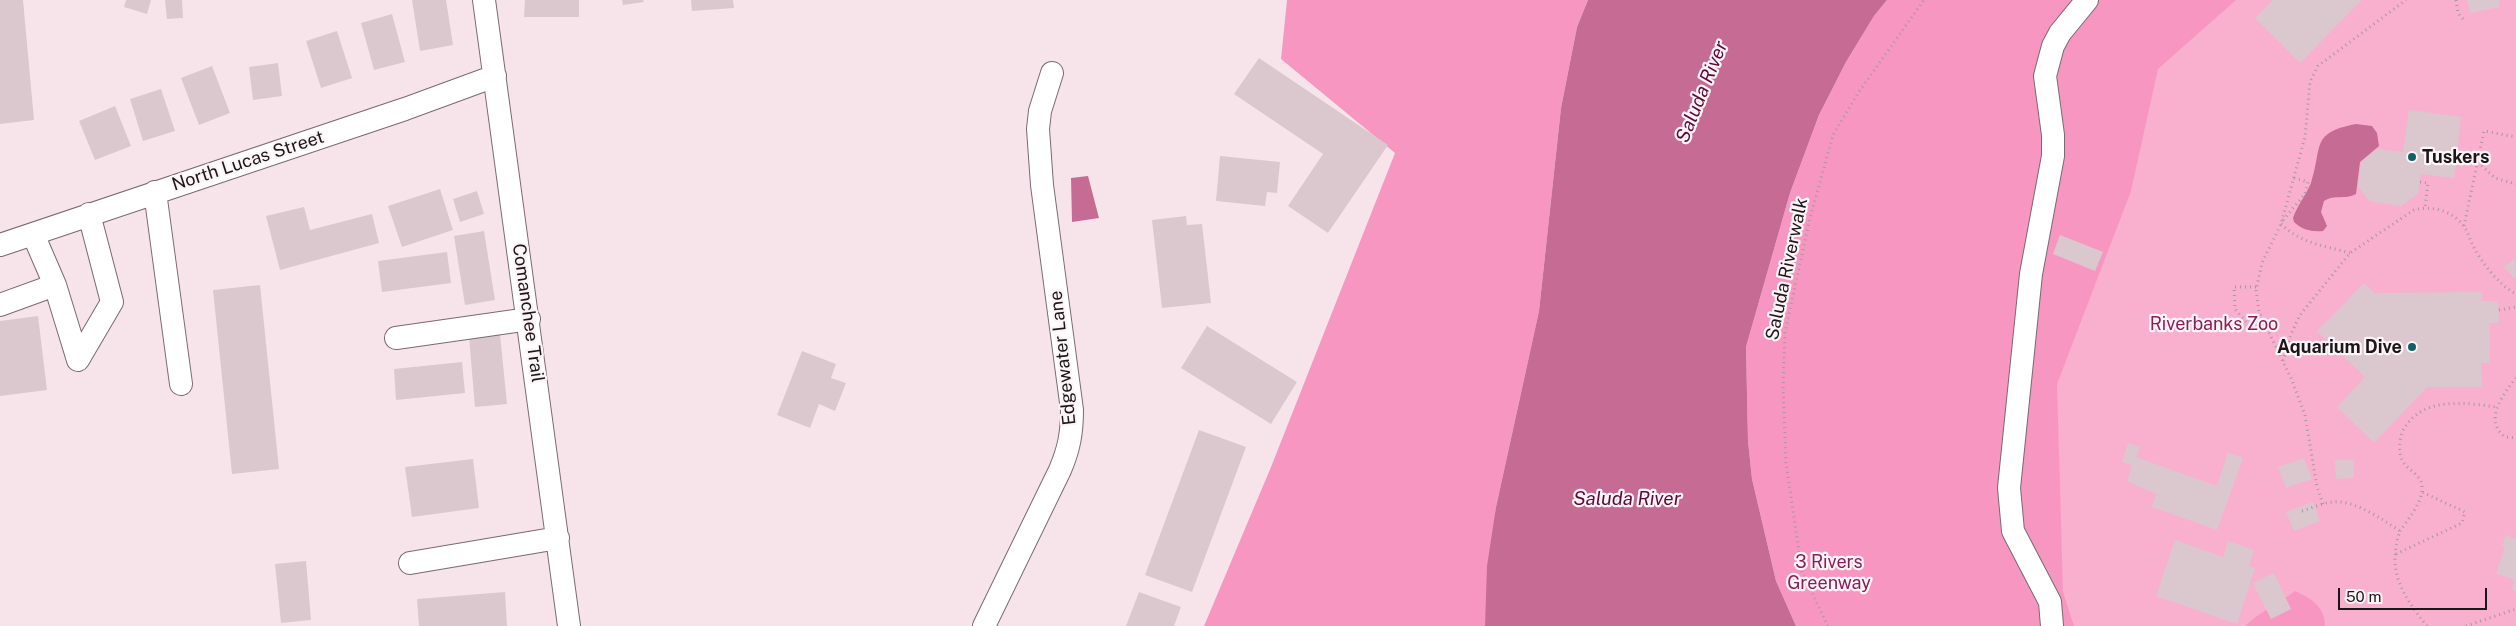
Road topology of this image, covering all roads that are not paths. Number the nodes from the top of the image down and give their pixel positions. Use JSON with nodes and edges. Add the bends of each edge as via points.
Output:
{"nodes":[{"id":1,"x":484,"y":0,"type":"edge"},
{"id":2,"x":2087,"y":0,"type":"edge"},
{"id":3,"x":1052,"y":73,"type":"dead end"},
{"id":4,"x":495,"y":76,"type":"junction"},
{"id":5,"x":155,"y":192,"type":"junction"},
{"id":6,"x":90,"y":214,"type":"junction"},
{"id":7,"x":34,"y":234,"type":"junction"},
{"id":8,"x":0,"y":245,"type":"edge"},
{"id":9,"x":55,"y":285,"type":"junction"},
{"id":10,"x":0,"y":305,"type":"edge"},
{"id":11,"x":529,"y":320,"type":"junction"},
{"id":12,"x":396,"y":338,"type":"dead end"},
{"id":13,"x":181,"y":384,"type":"dead end"},
{"id":14,"x":558,"y":538,"type":"junction"},
{"id":15,"x":410,"y":563,"type":"dead end"},
{"id":16,"x":569,"y":626,"type":"edge"},
{"id":17,"x":984,"y":626,"type":"edge"},
{"id":18,"x":2052,"y":626,"type":"edge"}],
"edges":[{"from":1,"to":4,"type":"street","name":"Comanchee Trail"},
{"from":2,"to":18,"type":"street","via":[[2060,33],[2045,76],[2053,156],[2031,274],[2009,488],[2013,531],[2050,602]]},
{"from":3,"to":17,"type":"street","name":"Edgewater Lane","via":[[1038,128],[1072,432],[1060,470]]},
{"from":4,"to":5,"type":"street","name":"North Lucas Street"},
{"from":4,"to":11,"type":"street","name":"Comanchee Trail"},
{"from":5,"to":6,"type":"street","name":"North Lucas Street"},
{"from":5,"to":13,"type":"street"},
{"from":6,"to":7,"type":"street","name":"North Lucas Street"},
{"from":6,"to":9,"type":"street","via":[[112,302],[78,360]]},
{"from":7,"to":8,"type":"street","name":"North Lucas Street"},
{"from":7,"to":9,"type":"street"},
{"from":9,"to":10,"type":"street"},
{"from":11,"to":12,"type":"street"},
{"from":11,"to":14,"type":"street","name":"Comanchee Trail"},
{"from":14,"to":15,"type":"street"},
{"from":14,"to":16,"type":"street","name":"Comanchee Trail"}]}
